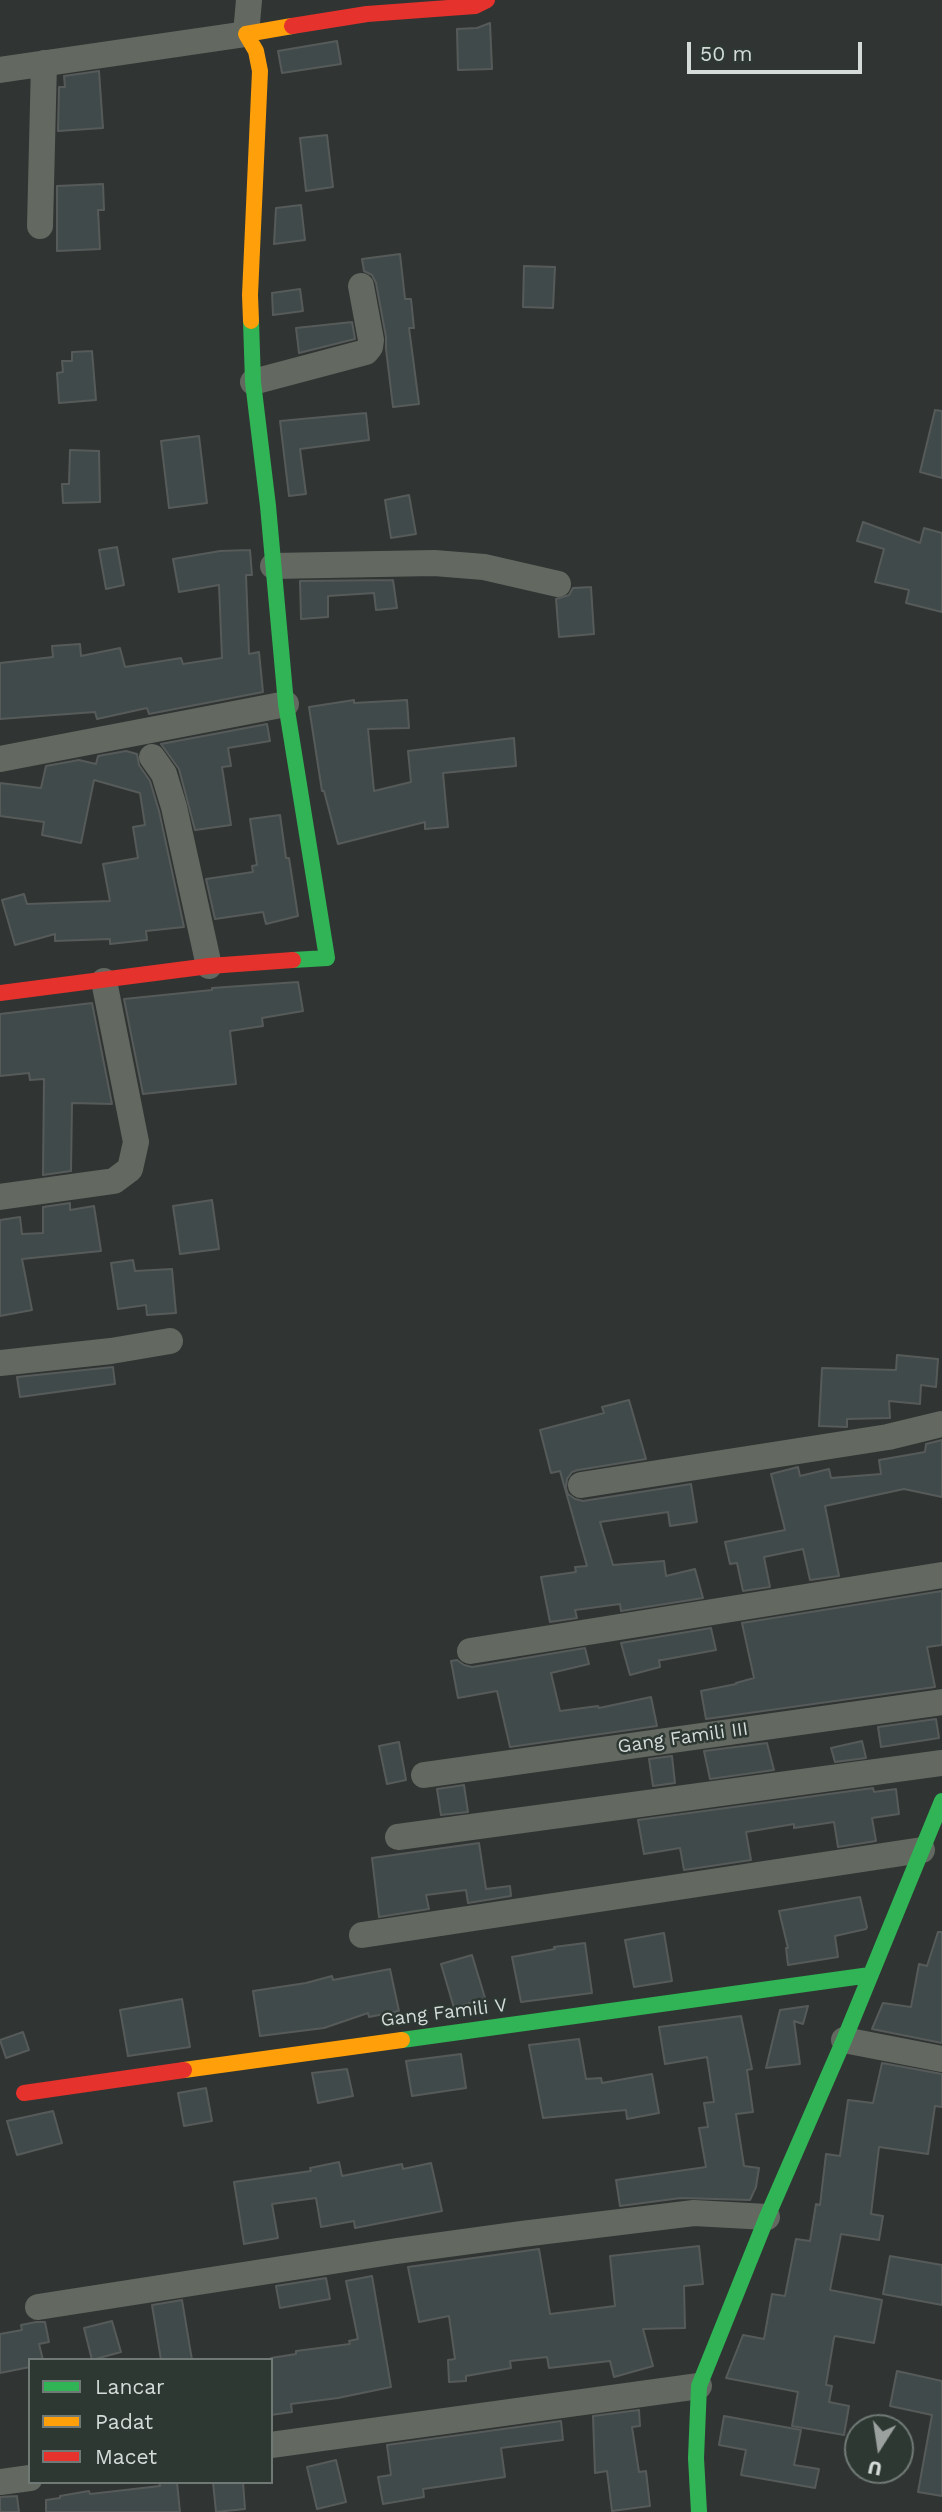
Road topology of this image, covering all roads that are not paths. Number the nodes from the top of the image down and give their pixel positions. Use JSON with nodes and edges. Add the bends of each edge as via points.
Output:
{"nodes":[{"id":1,"x":249,"y":0,"type":"edge"},
{"id":2,"x":487,"y":0,"type":"edge"},
{"id":3,"x":368,"y":7,"type":"edge"},
{"id":4,"x":246,"y":34,"type":"junction"},
{"id":5,"x":44,"y":63,"type":"junction"},
{"id":6,"x":0,"y":70,"type":"edge"},
{"id":7,"x":40,"y":226,"type":"dead end"},
{"id":8,"x":361,"y":286,"type":"dead end"},
{"id":9,"x":253,"y":382,"type":"junction"},
{"id":10,"x":272,"y":566,"type":"junction"},
{"id":11,"x":558,"y":584,"type":"dead end"},
{"id":12,"x":286,"y":704,"type":"junction"},
{"id":13,"x":152,"y":757,"type":"dead end"},
{"id":14,"x":0,"y":759,"type":"edge"},
{"id":15,"x":208,"y":966,"type":"junction"},
{"id":16,"x":104,"y":981,"type":"junction"},
{"id":17,"x":0,"y":993,"type":"edge"},
{"id":18,"x":0,"y":1198,"type":"edge"},
{"id":19,"x":170,"y":1341,"type":"dead end"},
{"id":20,"x":0,"y":1363,"type":"edge"},
{"id":21,"x":942,"y":1424,"type":"edge"},
{"id":22,"x":581,"y":1485,"type":"dead end"},
{"id":23,"x":942,"y":1575,"type":"edge"},
{"id":24,"x":470,"y":1651,"type":"dead end"},
{"id":25,"x":942,"y":1702,"type":"edge"},
{"id":26,"x":942,"y":1763,"type":"edge"},
{"id":27,"x":424,"y":1775,"type":"dead end"},
{"id":28,"x":942,"y":1801,"type":"edge"},
{"id":29,"x":398,"y":1837,"type":"dead end"},
{"id":30,"x":922,"y":1850,"type":"junction"},
{"id":31,"x":362,"y":1935,"type":"dead end"},
{"id":32,"x":870,"y":1975,"type":"junction"},
{"id":33,"x":844,"y":2040,"type":"junction"},
{"id":34,"x":942,"y":2059,"type":"edge"},
{"id":35,"x":24,"y":2093,"type":"dead end"},
{"id":36,"x":767,"y":2217,"type":"junction"},
{"id":37,"x":38,"y":2308,"type":"dead end"},
{"id":38,"x":699,"y":2386,"type":"junction"},
{"id":39,"x":273,"y":2445,"type":"edge"},
{"id":40,"x":28,"y":2478,"type":"edge"},
{"id":41,"x":0,"y":2482,"type":"edge"},
{"id":42,"x":699,"y":2512,"type":"edge"}],
"edges":[{"from":1,"to":4,"type":"street"},
{"from":2,"to":3,"type":"street","via":[[475,6]]},
{"from":3,"to":4,"type":"street"},
{"from":4,"to":5,"type":"street"},
{"from":4,"to":9,"type":"street","via":[[260,71],[250,295]]},
{"from":5,"to":6,"type":"street"},
{"from":5,"to":7,"type":"street"},
{"from":8,"to":9,"type":"street","via":[[371,340],[366,352]]},
{"from":9,"to":10,"type":"street"},
{"from":10,"to":11,"type":"street","via":[[434,563],[484,567]]},
{"from":10,"to":12,"type":"street"},
{"from":12,"to":14,"type":"street"},
{"from":12,"to":15,"type":"street","via":[[327,958]]},
{"from":13,"to":15,"type":"street","via":[[164,774],[174,807]]},
{"from":15,"to":16,"type":"street"},
{"from":16,"to":17,"type":"street"},
{"from":16,"to":18,"type":"street","via":[[136,1142],[130,1169],[114,1181]]},
{"from":19,"to":20,"type":"street"},
{"from":21,"to":22,"type":"street","via":[[888,1437]]},
{"from":23,"to":24,"type":"street"},
{"from":25,"to":27,"type":"street","name":"Gang Famili III"},
{"from":26,"to":29,"type":"street"},
{"from":28,"to":30,"type":"street"},
{"from":30,"to":31,"type":"street"},
{"from":30,"to":32,"type":"street"},
{"from":32,"to":33,"type":"street"},
{"from":32,"to":35,"type":"street","name":"Gang Famili V"},
{"from":33,"to":34,"type":"street"},
{"from":33,"to":36,"type":"street"},
{"from":36,"to":37,"type":"street","via":[[694,2213],[522,2234]]},
{"from":36,"to":38,"type":"street"},
{"from":38,"to":39,"type":"street"},
{"from":38,"to":42,"type":"street"},
{"from":40,"to":41,"type":"street"}]}
